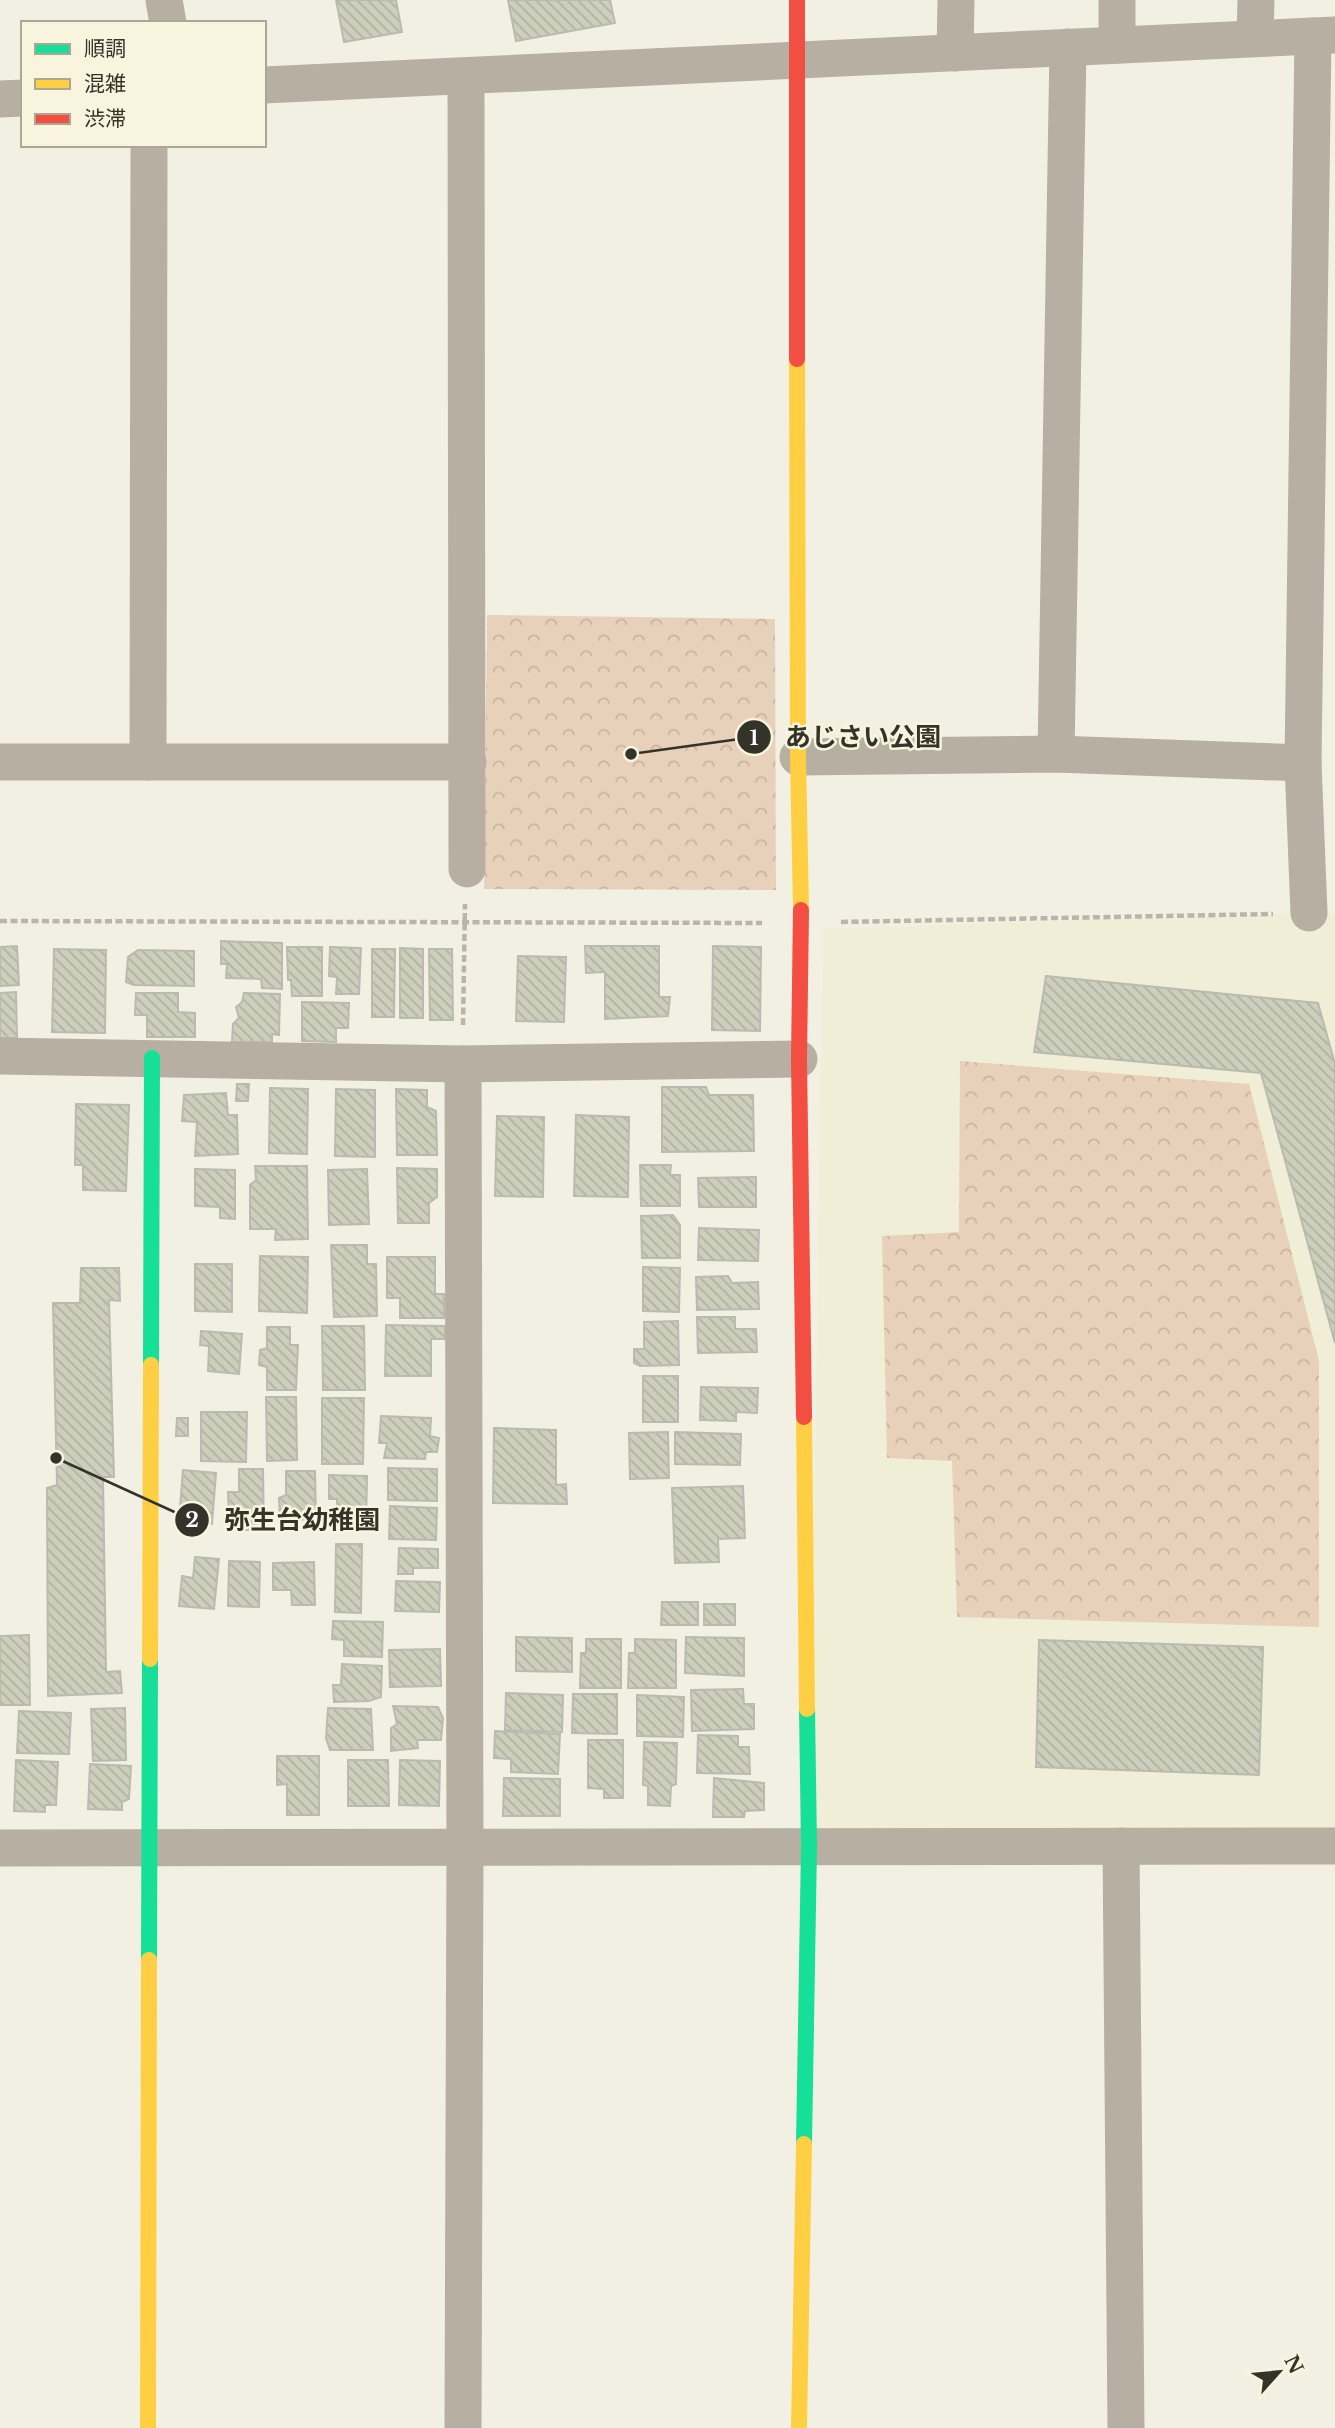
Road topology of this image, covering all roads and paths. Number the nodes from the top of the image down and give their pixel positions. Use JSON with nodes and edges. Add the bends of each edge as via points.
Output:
{"nodes":[{"id":1,"x":164,"y":0,"type":"edge"},
{"id":2,"x":797,"y":0,"type":"edge"},
{"id":3,"x":956,"y":0,"type":"edge"},
{"id":4,"x":1117,"y":0,"type":"edge"},
{"id":5,"x":1256,"y":0,"type":"edge"},
{"id":6,"x":168,"y":21,"type":"edge"},
{"id":7,"x":1324,"y":35,"type":"edge"},
{"id":8,"x":1255,"y":37,"type":"junction"},
{"id":9,"x":1117,"y":45,"type":"junction"},
{"id":10,"x":1068,"y":47,"type":"junction"},
{"id":11,"x":955,"y":53,"type":"junction"},
{"id":12,"x":797,"y":61,"type":"junction"},
{"id":13,"x":466,"y":77,"type":"junction"},
{"id":14,"x":266,"y":85,"type":"edge"},
{"id":15,"x":21,"y":98,"type":"edge"},
{"id":16,"x":0,"y":100,"type":"edge"},
{"id":17,"x":149,"y":147,"type":"edge"},
{"id":18,"x":1056,"y":754,"type":"junction"},
{"id":19,"x":798,"y":757,"type":"junction"},
{"id":20,"x":468,"y":761,"type":"junction"},
{"id":21,"x":0,"y":762,"type":"edge"},
{"id":22,"x":148,"y":762,"type":"junction"},
{"id":23,"x":1303,"y":763,"type":"junction"},
{"id":24,"x":467,"y":869,"type":"dead end"},
{"id":25,"x":1309,"y":913,"type":"joint"},
{"id":26,"x":0,"y":921,"type":"edge"},
{"id":27,"x":464,"y":921,"type":"junction"},
{"id":28,"x":801,"y":923,"type":"junction"},
{"id":29,"x":0,"y":1056,"type":"edge"},
{"id":30,"x":152,"y":1058,"type":"junction"},
{"id":31,"x":799,"y":1059,"type":"junction"},
{"id":32,"x":463,"y":1064,"type":"junction"},
{"id":33,"x":809,"y":1846,"type":"junction"},
{"id":34,"x":1121,"y":1846,"type":"junction"},
{"id":35,"x":1335,"y":1846,"type":"edge"},
{"id":36,"x":150,"y":1847,"type":"junction"},
{"id":37,"x":0,"y":1848,"type":"edge"},
{"id":38,"x":465,"y":1849,"type":"junction"},
{"id":39,"x":149,"y":2428,"type":"edge"},
{"id":40,"x":463,"y":2428,"type":"edge"},
{"id":41,"x":799,"y":2428,"type":"edge"},
{"id":42,"x":1126,"y":2428,"type":"edge"}],
"edges":[{"from":1,"to":6,"type":"street"},
{"from":2,"to":12,"type":"street"},
{"from":3,"to":11,"type":"street"},
{"from":4,"to":9,"type":"street"},
{"from":5,"to":8,"type":"street"},
{"from":7,"to":8,"type":"street"},
{"from":7,"to":23,"type":"street"},
{"from":8,"to":9,"type":"street"},
{"from":9,"to":10,"type":"street"},
{"from":10,"to":11,"type":"street"},
{"from":10,"to":18,"type":"street"},
{"from":11,"to":12,"type":"street"},
{"from":12,"to":13,"type":"street"},
{"from":12,"to":19,"type":"street"},
{"from":13,"to":14,"type":"street"},
{"from":13,"to":20,"type":"street"},
{"from":15,"to":16,"type":"street"},
{"from":17,"to":22,"type":"street"},
{"from":18,"to":19,"type":"street"},
{"from":18,"to":23,"type":"street"},
{"from":19,"to":28,"type":"street"},
{"from":20,"to":22,"type":"street"},
{"from":20,"to":24,"type":"street"},
{"from":21,"to":22,"type":"street"},
{"from":23,"to":25,"type":"street"},
{"from":25,"to":28,"type":"path"},
{"from":26,"to":27,"type":"path"},
{"from":27,"to":28,"type":"path"},
{"from":27,"to":32,"type":"path"},
{"from":28,"to":31,"type":"street"},
{"from":29,"to":30,"type":"street"},
{"from":30,"to":32,"type":"street"},
{"from":30,"to":36,"type":"street"},
{"from":31,"to":32,"type":"street"},
{"from":31,"to":33,"type":"street"},
{"from":32,"to":38,"type":"street"},
{"from":33,"to":34,"type":"street"},
{"from":33,"to":38,"type":"street"},
{"from":33,"to":41,"type":"street"},
{"from":34,"to":35,"type":"street"},
{"from":34,"to":42,"type":"street"},
{"from":36,"to":37,"type":"street"},
{"from":36,"to":38,"type":"street"},
{"from":36,"to":39,"type":"street"},
{"from":38,"to":40,"type":"street"}]}
